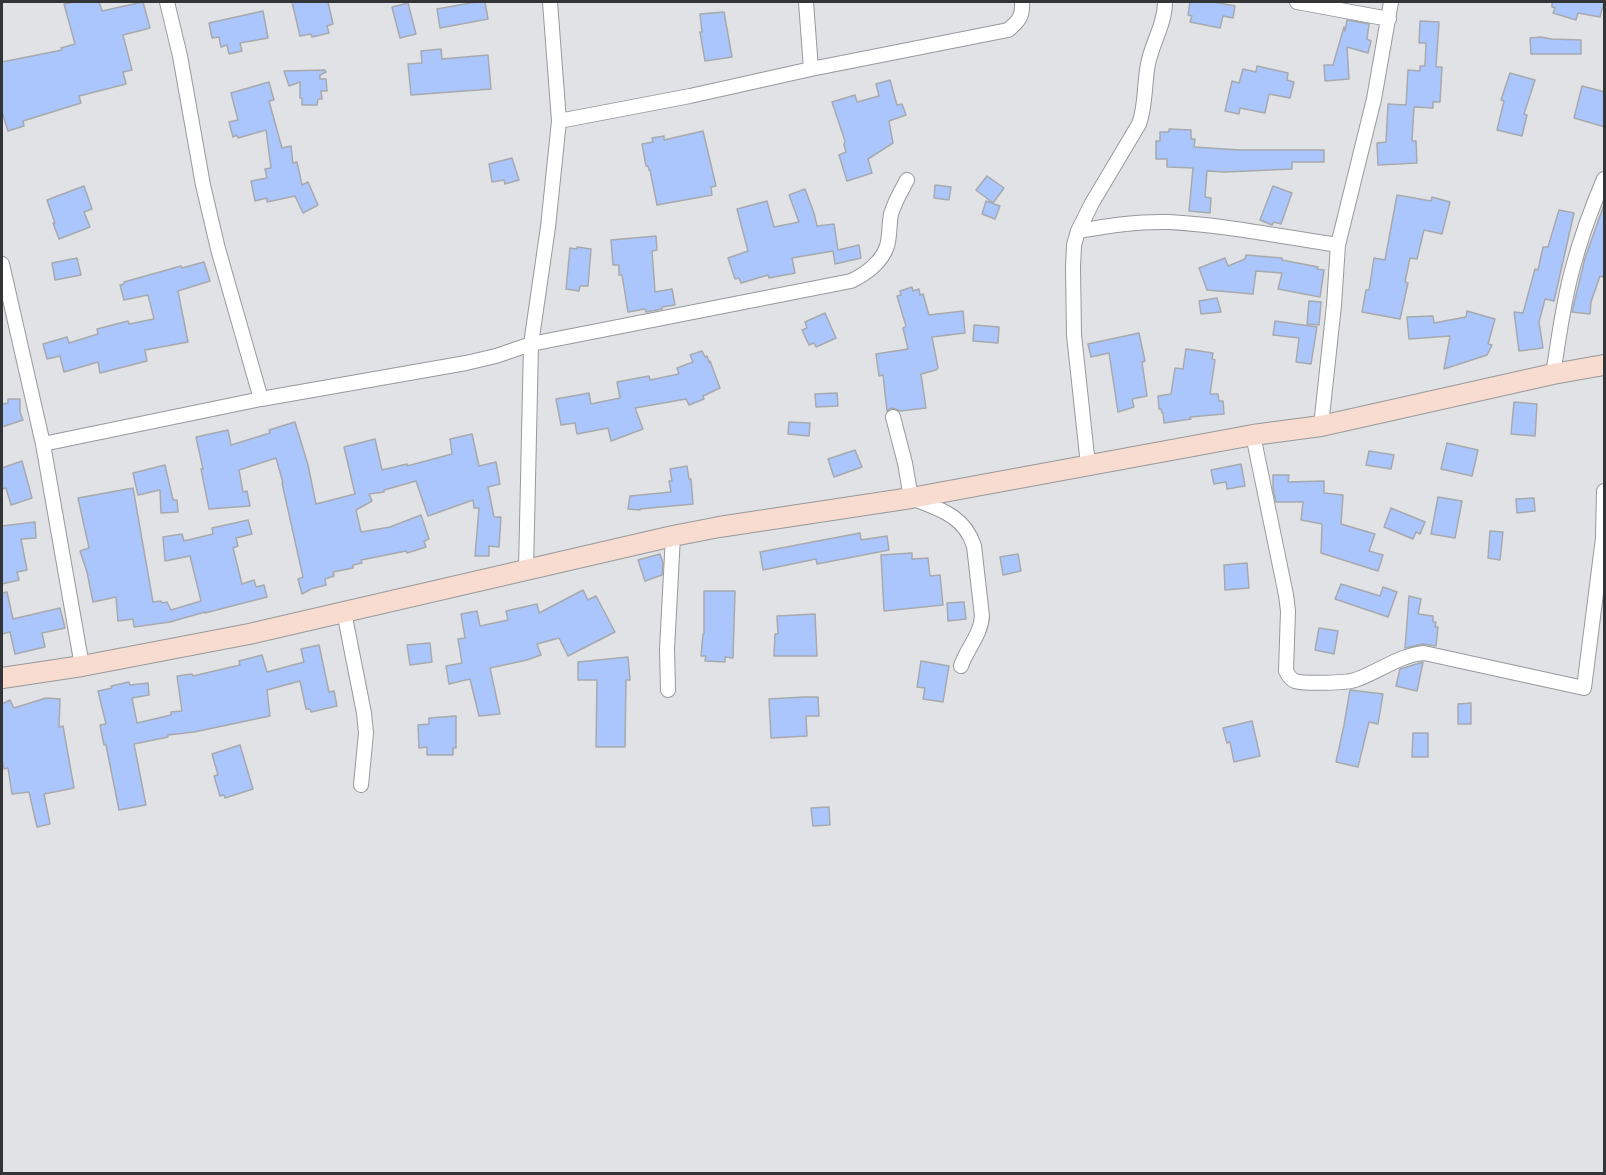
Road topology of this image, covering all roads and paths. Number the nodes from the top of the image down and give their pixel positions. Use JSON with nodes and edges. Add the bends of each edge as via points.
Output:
{"nodes":[{"id":1,"x":167,"y":2,"type":"edge"},
{"id":2,"x":550,"y":2,"type":"edge"},
{"id":3,"x":806,"y":2,"type":"edge"},
{"id":4,"x":1022,"y":2,"type":"edge"},
{"id":5,"x":1165,"y":2,"type":"edge"},
{"id":6,"x":1297,"y":2,"type":"edge"},
{"id":7,"x":1391,"y":2,"type":"edge"},
{"id":8,"x":1389,"y":19,"type":"junction"},
{"id":9,"x":811,"y":69,"type":"junction"},
{"id":10,"x":559,"y":121,"type":"junction"},
{"id":11,"x":1605,"y":179,"type":"edge"},
{"id":12,"x":907,"y":180,"type":"dead end"},
{"id":13,"x":1078,"y":231,"type":"junction"},
{"id":14,"x":1338,"y":245,"type":"junction"},
{"id":15,"x":2,"y":264,"type":"edge"},
{"id":16,"x":7,"y":306,"type":"edge"},
{"id":17,"x":531,"y":344,"type":"junction"},
{"id":18,"x":1605,"y":365,"type":"edge"},
{"id":19,"x":1553,"y":374,"type":"junction"},
{"id":20,"x":261,"y":399,"type":"junction"},
{"id":21,"x":893,"y":417,"type":"dead end"},
{"id":22,"x":1322,"y":426,"type":"junction"},
{"id":23,"x":1253,"y":435,"type":"junction"},
{"id":24,"x":43,"y":444,"type":"junction"},
{"id":25,"x":1089,"y":465,"type":"junction"},
{"id":26,"x":1605,"y":491,"type":"edge"},
{"id":27,"x":911,"y":498,"type":"junction"},
{"id":28,"x":673,"y":536,"type":"junction"},
{"id":29,"x":526,"y":570,"type":"junction"},
{"id":30,"x":344,"y":612,"type":"junction"},
{"id":31,"x":82,"y":666,"type":"junction"},
{"id":32,"x":961,"y":666,"type":"dead end"},
{"id":33,"x":2,"y":678,"type":"edge"},
{"id":34,"x":668,"y":690,"type":"dead end"},
{"id":35,"x":361,"y":785,"type":"dead end"}],
"edges":[{"from":1,"to":20,"type":"street","via":[[218,249]]},
{"from":2,"to":10,"type":"street"},
{"from":3,"to":9,"type":"street"},
{"from":4,"to":9,"type":"street","via":[[1019,22],[1008,30]]},
{"from":5,"to":13,"type":"street","via":[[1148,64],[1140,121]]},
{"from":6,"to":8,"type":"street"},
{"from":7,"to":8,"type":"street"},
{"from":8,"to":14,"type":"street"},
{"from":9,"to":10,"type":"street"},
{"from":10,"to":17,"type":"street"},
{"from":11,"to":19,"type":"street","via":[[1573,267]]},
{"from":12,"to":17,"type":"street","via":[[893,209],[885,250],[860,277]]},
{"from":13,"to":14,"type":"street","via":[[1170,222]]},
{"from":13,"to":25,"type":"street","via":[[1073,267],[1074,335]]},
{"from":14,"to":22,"type":"street"},
{"from":15,"to":16,"type":"street"},
{"from":16,"to":24,"type":"street"},
{"from":17,"to":20,"type":"street","via":[[466,363]]},
{"from":17,"to":29,"type":"street"},
{"from":18,"to":19,"type":"street"},
{"from":19,"to":22,"type":"street"},
{"from":20,"to":24,"type":"street"},
{"from":21,"to":27,"type":"street"},
{"from":22,"to":23,"type":"street"},
{"from":23,"to":25,"type":"street"},
{"from":23,"to":26,"type":"street","via":[[1286,595],[1286,671],[1290,678],[1302,682],[1349,682],[1424,653],[1584,688]]},
{"from":24,"to":31,"type":"street"},
{"from":25,"to":27,"type":"street"},
{"from":27,"to":28,"type":"street"},
{"from":27,"to":32,"type":"street","via":[[958,520],[974,546],[982,620]]},
{"from":28,"to":29,"type":"street"},
{"from":28,"to":34,"type":"street"},
{"from":29,"to":30,"type":"street"},
{"from":30,"to":31,"type":"street"},
{"from":30,"to":35,"type":"street","via":[[364,712]]},
{"from":31,"to":33,"type":"street"}]}
